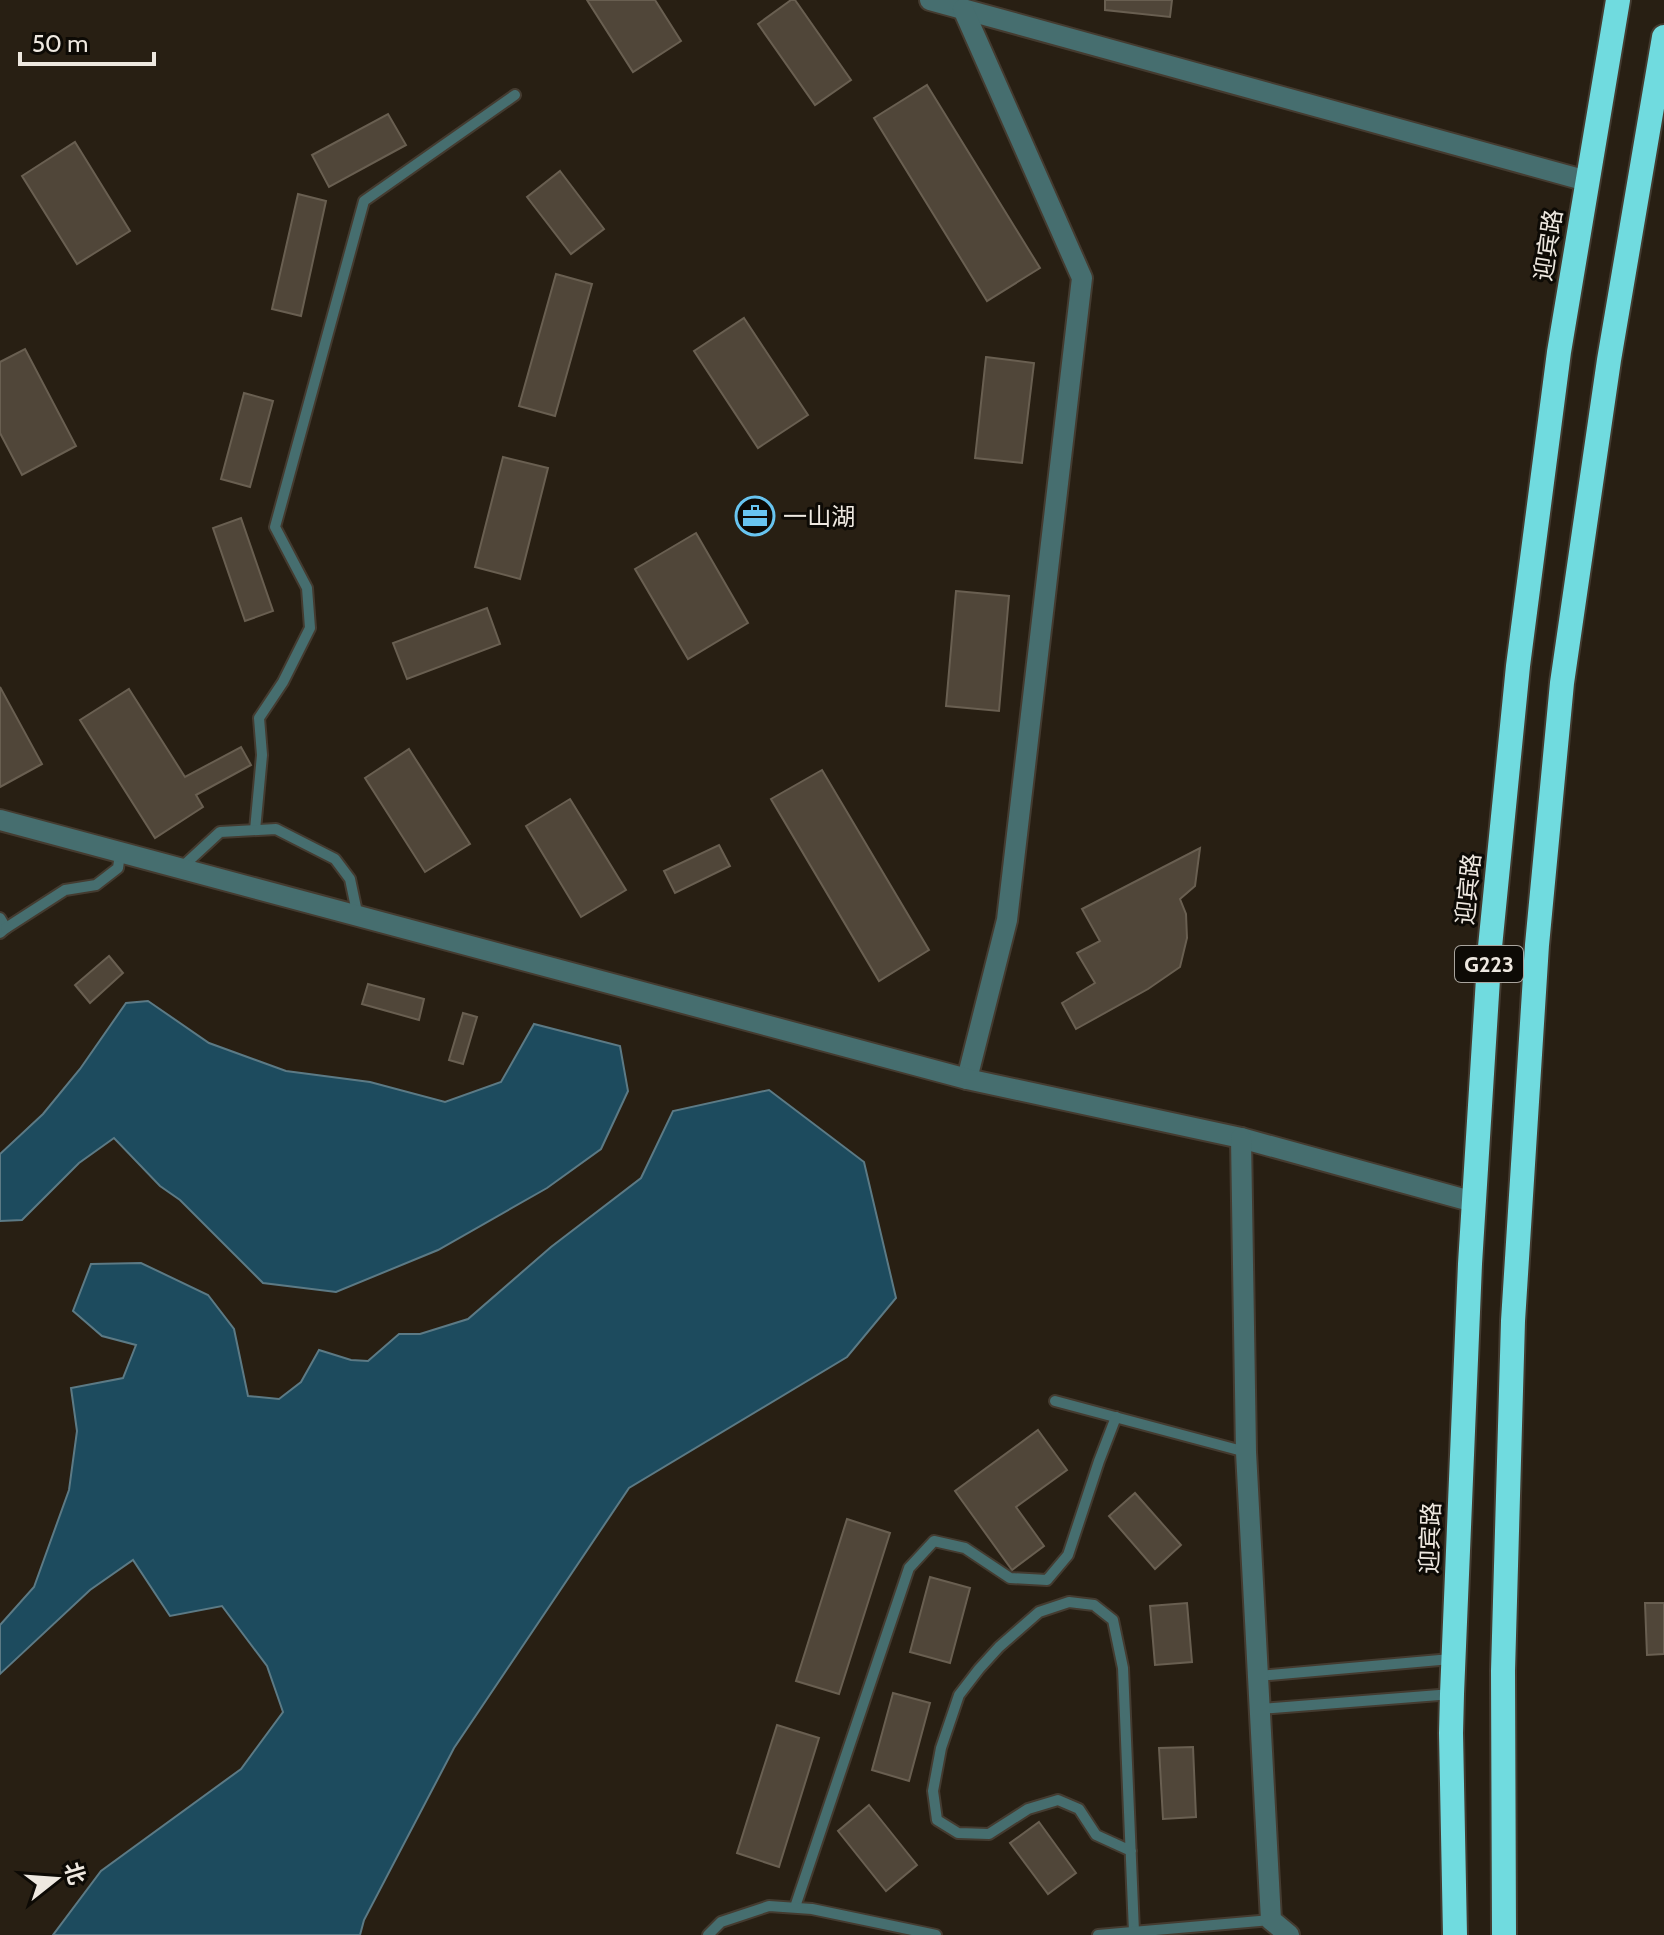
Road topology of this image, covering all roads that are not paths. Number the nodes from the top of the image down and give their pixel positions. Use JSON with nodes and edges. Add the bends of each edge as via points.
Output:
{"nodes":[{"id":1,"x":930,"y":0,"type":"edge"},
{"id":2,"x":1618,"y":0,"type":"edge"},
{"id":3,"x":963,"y":9,"type":"junction"},
{"id":4,"x":1664,"y":37,"type":"edge"},
{"id":5,"x":515,"y":95,"type":"dead end"},
{"id":6,"x":1658,"y":106,"type":"edge"},
{"id":7,"x":1587,"y":181,"type":"junction"},
{"id":8,"x":0,"y":820,"type":"edge"},
{"id":9,"x":255,"y":830,"type":"junction"},
{"id":10,"x":120,"y":854,"type":"junction"},
{"id":11,"x":180,"y":869,"type":"junction"},
{"id":12,"x":358,"y":917,"type":"junction"},
{"id":13,"x":2,"y":926,"type":"edge"},
{"id":14,"x":967,"y":1079,"type":"junction"},
{"id":15,"x":1241,"y":1138,"type":"junction"},
{"id":16,"x":1474,"y":1202,"type":"junction"},
{"id":17,"x":1055,"y":1401,"type":"dead end"},
{"id":18,"x":1116,"y":1417,"type":"junction"},
{"id":19,"x":1246,"y":1452,"type":"junction"},
{"id":20,"x":1453,"y":1659,"type":"junction"},
{"id":21,"x":1258,"y":1676,"type":"junction"},
{"id":22,"x":1452,"y":1694,"type":"junction"},
{"id":23,"x":1260,"y":1709,"type":"junction"},
{"id":24,"x":1131,"y":1851,"type":"junction"},
{"id":25,"x":795,"y":1907,"type":"junction"},
{"id":26,"x":1271,"y":1920,"type":"junction"},
{"id":27,"x":1134,"y":1932,"type":"junction"},
{"id":28,"x":708,"y":1935,"type":"edge"},
{"id":29,"x":936,"y":1935,"type":"edge"},
{"id":30,"x":1098,"y":1935,"type":"edge"},
{"id":31,"x":1289,"y":1935,"type":"edge"},
{"id":32,"x":1455,"y":1935,"type":"edge"},
{"id":33,"x":1504,"y":1935,"type":"edge"}],
"edges":[{"from":1,"to":3,"type":"street"},
{"from":2,"to":7,"type":"highway","name":"迎宾路","number":"G223"},
{"from":3,"to":7,"type":"street"},
{"from":3,"to":14,"type":"street","via":[[1082,278],[1007,920]]},
{"from":4,"to":6,"type":"highway","number":"G223"},
{"from":5,"to":9,"type":"lane","via":[[364,201],[275,527],[307,588],[310,628],[259,718],[262,755]]},
{"from":6,"to":33,"type":"highway","number":"G223","via":[[1609,360],[1562,683],[1537,945],[1513,1321],[1503,1671]]},
{"from":7,"to":16,"type":"highway","name":"迎宾路","number":"G223","via":[[1518,666],[1490,947]]},
{"from":8,"to":10,"type":"street"},
{"from":9,"to":11,"type":"lane","via":[[220,832]]},
{"from":9,"to":12,"type":"lane","via":[[276,829],[335,859],[350,879]]},
{"from":10,"to":11,"type":"street"},
{"from":10,"to":13,"type":"lane","via":[[118,868],[96,885],[65,890]]},
{"from":11,"to":12,"type":"street"},
{"from":12,"to":14,"type":"street"},
{"from":14,"to":15,"type":"street"},
{"from":15,"to":16,"type":"street"},
{"from":15,"to":19,"type":"street"},
{"from":16,"to":20,"type":"highway","name":"迎宾路","number":"G223"},
{"from":17,"to":18,"type":"lane"},
{"from":18,"to":19,"type":"lane"},
{"from":18,"to":25,"type":"lane","via":[[1068,1555],[1047,1580],[1010,1578],[965,1548],[934,1541],[909,1568]]},
{"from":19,"to":21,"type":"street"},
{"from":20,"to":21,"type":"lane"},
{"from":20,"to":22,"type":"highway","name":"迎宾路","number":"G223"},
{"from":21,"to":23,"type":"street"},
{"from":22,"to":23,"type":"lane"},
{"from":22,"to":32,"type":"highway","name":"迎宾路","number":"G223"},
{"from":23,"to":26,"type":"street"},
{"from":24,"to":24,"type":"lane","via":[[1123,1668],[1113,1620],[1094,1605],[1069,1602],[1039,1612],[999,1647],[959,1695],[933,1791],[937,1820],[958,1833],[989,1834],[1028,1809],[1058,1800],[1079,1809],[1096,1835]]},
{"from":24,"to":27,"type":"lane"},
{"from":25,"to":28,"type":"lane","via":[[769,1906],[721,1922]]},
{"from":25,"to":29,"type":"lane"},
{"from":26,"to":27,"type":"lane"},
{"from":26,"to":31,"type":"street"},
{"from":27,"to":30,"type":"lane"}]}
